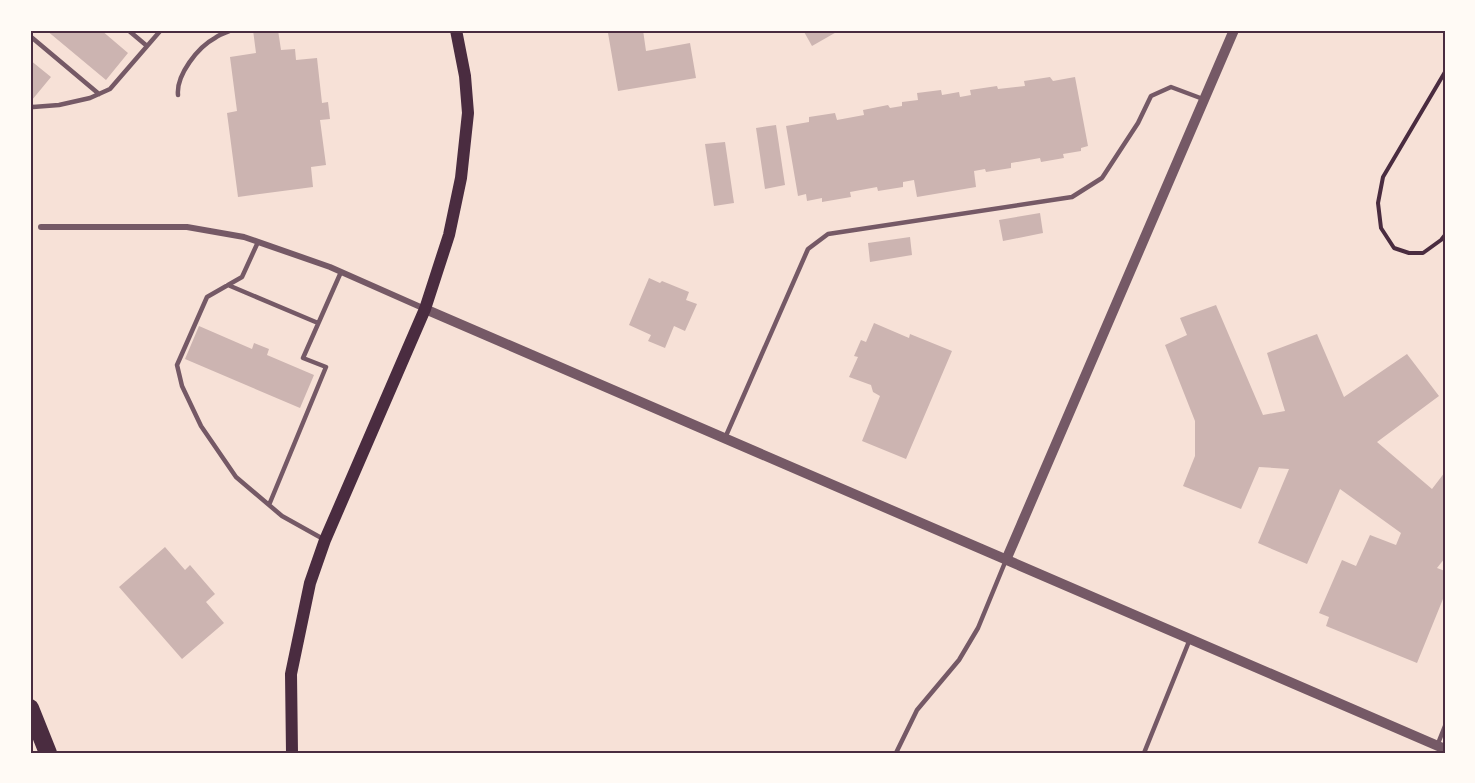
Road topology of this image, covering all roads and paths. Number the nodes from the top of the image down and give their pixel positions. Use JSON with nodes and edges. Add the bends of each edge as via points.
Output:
{"nodes":[{"id":1,"x":128,"y":30,"type":"edge"},
{"id":2,"x":161,"y":30,"type":"edge"},
{"id":3,"x":232,"y":30,"type":"edge"},
{"id":4,"x":456,"y":30,"type":"edge"},
{"id":5,"x":1234,"y":30,"type":"edge"},
{"id":6,"x":30,"y":36,"type":"edge"},
{"id":7,"x":147,"y":46,"type":"junction"},
{"id":8,"x":1445,"y":72,"type":"edge"},
{"id":9,"x":99,"y":94,"type":"junction"},
{"id":10,"x":178,"y":95,"type":"dead end"},
{"id":11,"x":1205,"y":100,"type":"junction"},
{"id":12,"x":30,"y":105,"type":"edge"},
{"id":13,"x":42,"y":227,"type":"dead end"},
{"id":14,"x":1445,"y":235,"type":"edge"},
{"id":15,"x":258,"y":242,"type":"junction"},
{"id":16,"x":341,"y":272,"type":"junction"},
{"id":17,"x":228,"y":285,"type":"junction"},
{"id":18,"x":425,"y":309,"type":"junction"},
{"id":19,"x":318,"y":323,"type":"junction"},
{"id":20,"x":724,"y":438,"type":"junction"},
{"id":21,"x":269,"y":505,"type":"junction"},
{"id":22,"x":325,"y":540,"type":"junction"},
{"id":23,"x":1006,"y":560,"type":"junction"},
{"id":24,"x":1190,"y":639,"type":"junction"},
{"id":25,"x":30,"y":708,"type":"edge"},
{"id":26,"x":1445,"y":726,"type":"edge"},
{"id":27,"x":1443,"y":750,"type":"edge"},
{"id":28,"x":48,"y":753,"type":"edge"},
{"id":29,"x":292,"y":753,"type":"edge"},
{"id":30,"x":896,"y":753,"type":"edge"},
{"id":31,"x":1144,"y":753,"type":"edge"}],
"edges":[{"from":1,"to":7,"type":"lane"},
{"from":2,"to":7,"type":"lane"},
{"from":3,"to":10,"type":"lane","via":[[213,38],[189,62],[177,87]]},
{"from":4,"to":18,"type":"main road","via":[[468,113],[461,178],[449,235]]},
{"from":5,"to":11,"type":"street"},
{"from":6,"to":9,"type":"lane"},
{"from":7,"to":9,"type":"lane","via":[[110,89]]},
{"from":8,"to":14,"type":"path","via":[[1383,177],[1378,203],[1381,228],[1394,248],[1423,253]]},
{"from":9,"to":12,"type":"lane","via":[[59,105]]},
{"from":11,"to":20,"type":"lane","via":[[1171,87],[1151,96],[1102,178],[1072,197],[828,234],[808,249]]},
{"from":11,"to":23,"type":"street"},
{"from":13,"to":15,"type":"street","via":[[187,227]]},
{"from":15,"to":16,"type":"street"},
{"from":15,"to":17,"type":"lane","via":[[242,277]]},
{"from":16,"to":18,"type":"street"},
{"from":16,"to":19,"type":"lane"},
{"from":17,"to":19,"type":"lane"},
{"from":17,"to":21,"type":"lane","via":[[207,297],[177,365],[182,386],[201,426],[236,477]]},
{"from":18,"to":20,"type":"street"},
{"from":18,"to":22,"type":"main road"},
{"from":19,"to":21,"type":"lane","via":[[303,358],[326,367]]},
{"from":20,"to":23,"type":"street"},
{"from":21,"to":22,"type":"lane"},
{"from":22,"to":29,"type":"main road","via":[[310,583],[291,674]]},
{"from":23,"to":24,"type":"street"},
{"from":23,"to":30,"type":"lane","via":[[978,628],[959,660],[917,710]]},
{"from":24,"to":27,"type":"street"},
{"from":24,"to":31,"type":"lane"},
{"from":25,"to":28,"type":"highway"},
{"from":26,"to":27,"type":"lane"}]}
